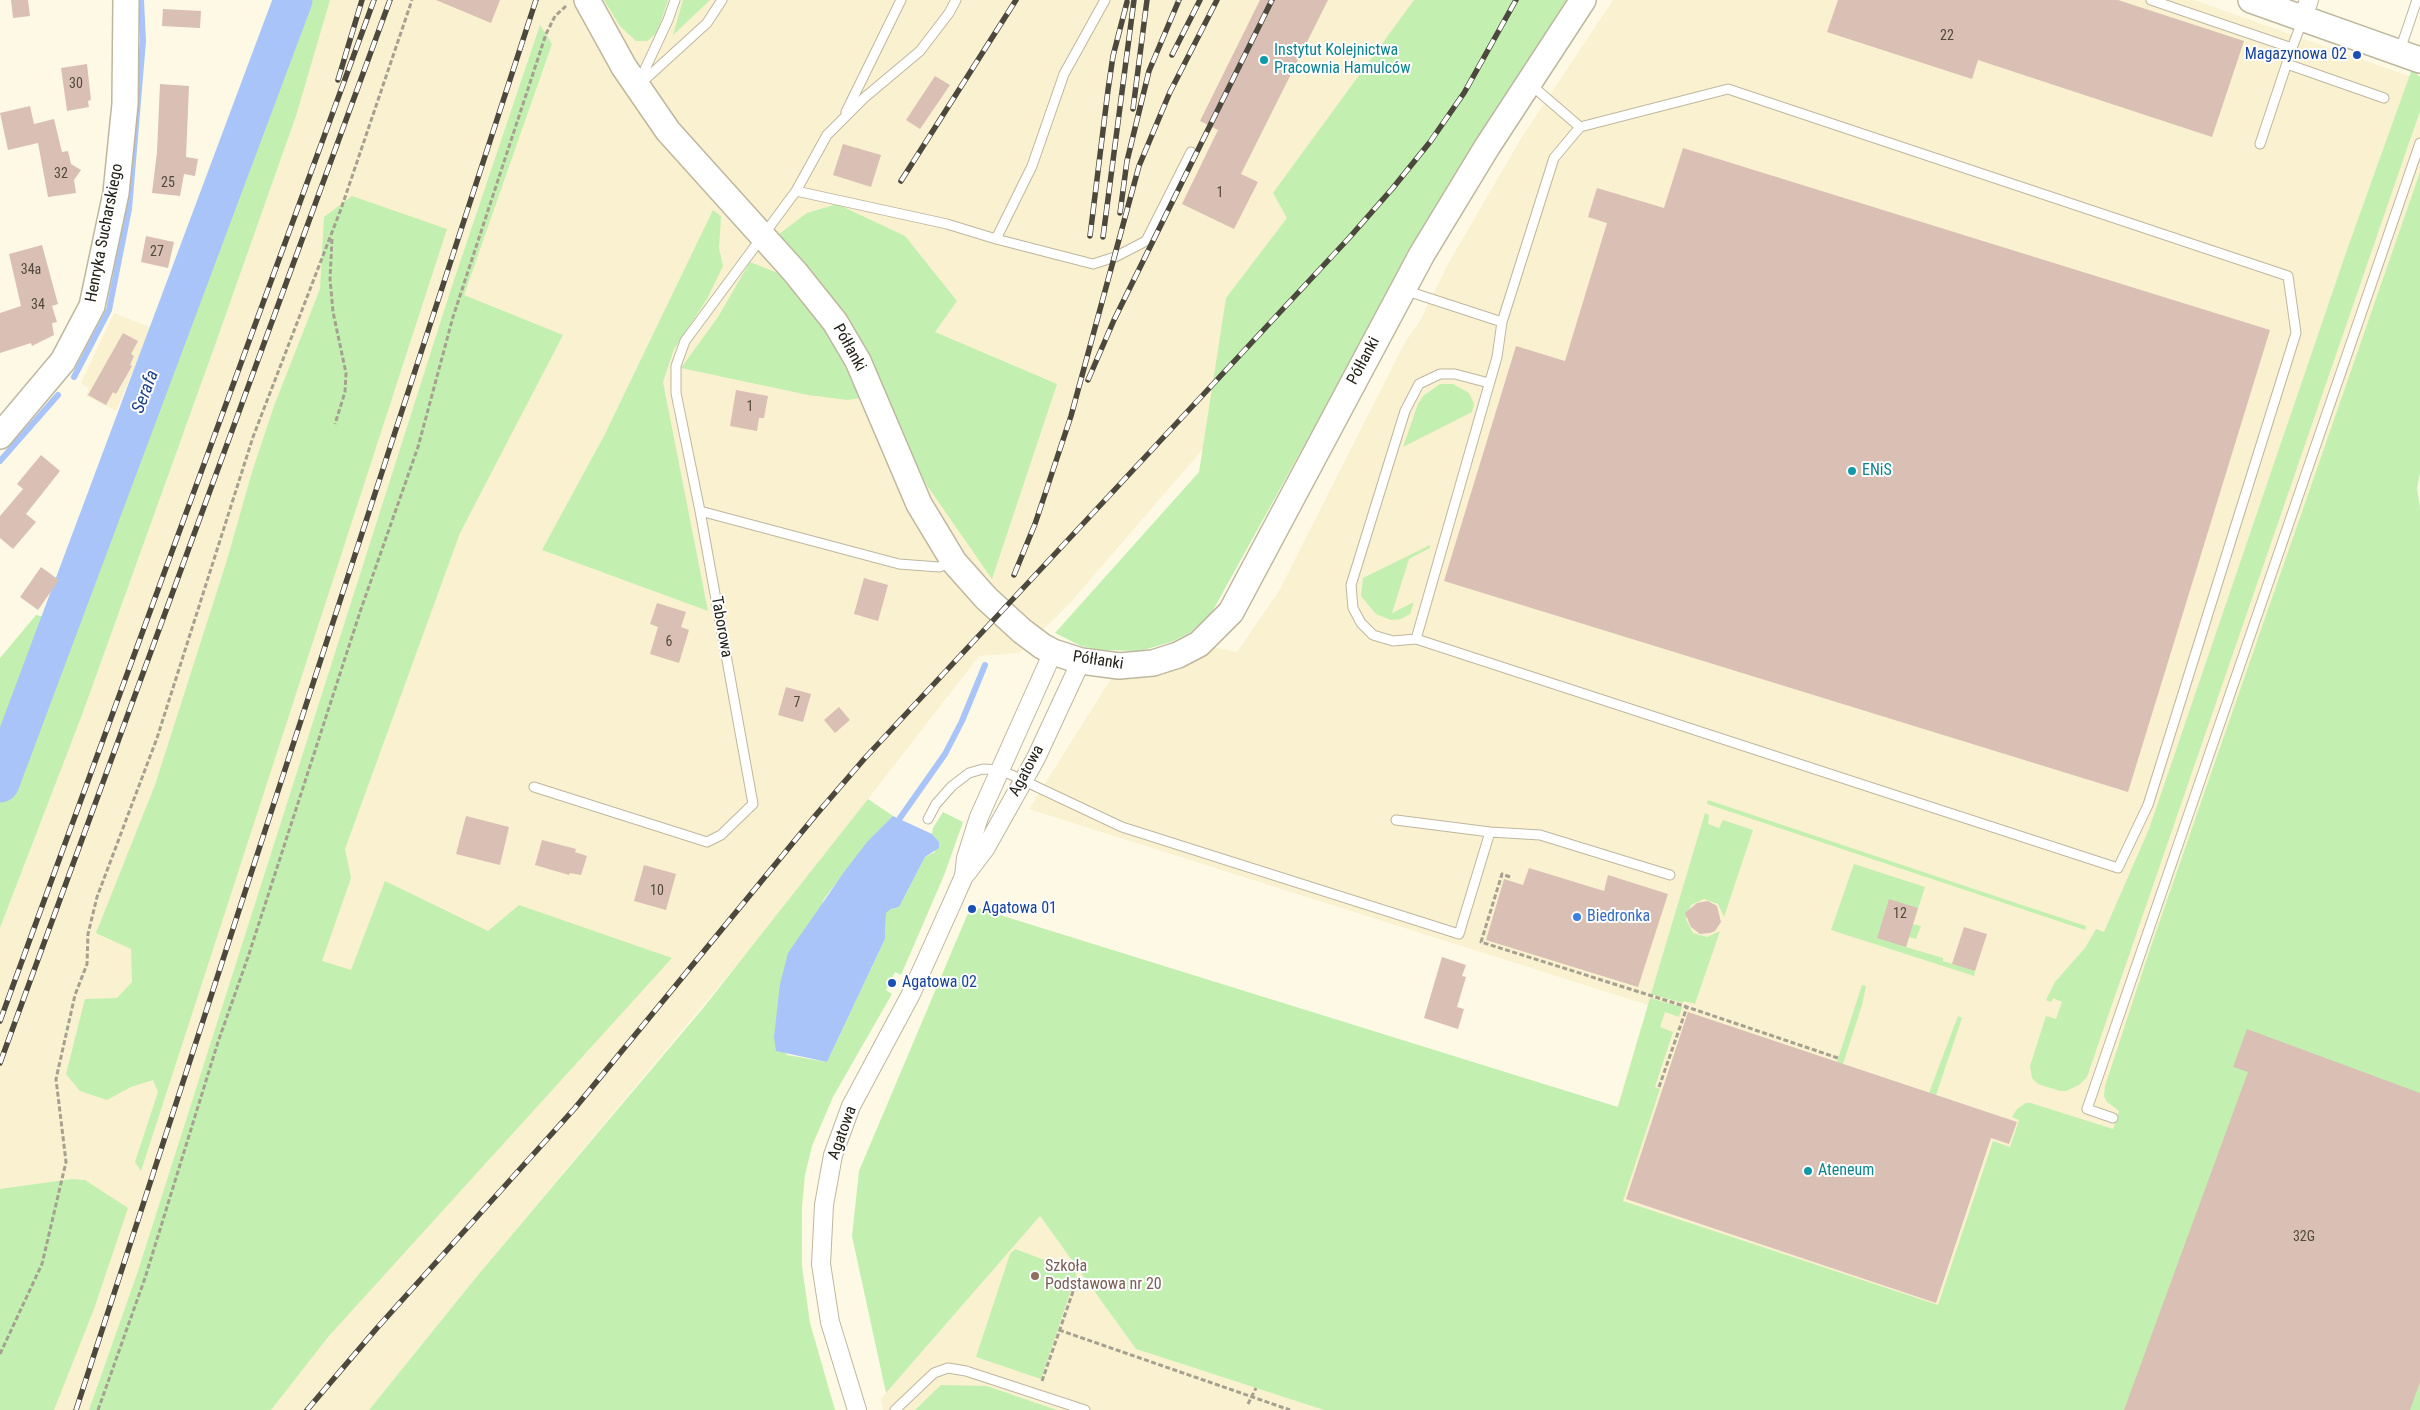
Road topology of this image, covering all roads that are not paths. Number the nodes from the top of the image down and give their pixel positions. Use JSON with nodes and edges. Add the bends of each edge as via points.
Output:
{"nodes":[{"id":1,"x":126,"y":0,"type":"edge"},
{"id":2,"x":587,"y":0,"type":"edge"},
{"id":3,"x":675,"y":0,"type":"edge"},
{"id":4,"x":722,"y":0,"type":"edge"},
{"id":5,"x":901,"y":0,"type":"edge"},
{"id":6,"x":956,"y":0,"type":"edge"},
{"id":7,"x":1105,"y":0,"type":"edge"},
{"id":8,"x":1583,"y":0,"type":"edge"},
{"id":9,"x":2151,"y":0,"type":"edge"},
{"id":10,"x":2251,"y":0,"type":"edge"},
{"id":11,"x":2417,"y":0,"type":"edge"},
{"id":12,"x":2306,"y":9,"type":"edge"},
{"id":13,"x":2292,"y":48,"type":"junction"},
{"id":14,"x":2410,"y":56,"type":"edge"},
{"id":15,"x":2287,"y":64,"type":"junction"},
{"id":16,"x":1528,"y":83,"type":"junction"},
{"id":17,"x":637,"y":86,"type":"junction"},
{"id":18,"x":2384,"y":98,"type":"dead end"},
{"id":19,"x":842,"y":120,"type":"junction"},
{"id":20,"x":1580,"y":127,"type":"junction"},
{"id":21,"x":2420,"y":143,"type":"edge"},
{"id":22,"x":2260,"y":144,"type":"dead end"},
{"id":23,"x":1192,"y":152,"type":"dead end"},
{"id":24,"x":796,"y":191,"type":"junction"},
{"id":25,"x":763,"y":236,"type":"junction"},
{"id":26,"x":996,"y":239,"type":"junction"},
{"id":27,"x":1402,"y":289,"type":"junction"},
{"id":28,"x":1502,"y":322,"type":"junction"},
{"id":29,"x":1489,"y":383,"type":"junction"},
{"id":30,"x":0,"y":436,"type":"edge"},
{"id":31,"x":700,"y":511,"type":"junction"},
{"id":32,"x":954,"y":562,"type":"junction"},
{"id":33,"x":1416,"y":639,"type":"junction"},
{"id":34,"x":1053,"y":652,"type":"junction"},
{"id":35,"x":1081,"y":661,"type":"junction"},
{"id":36,"x":1001,"y":770,"type":"junction"},
{"id":37,"x":1023,"y":780,"type":"junction"},
{"id":38,"x":534,"y":787,"type":"dead end"},
{"id":39,"x":928,"y":819,"type":"dead end"},
{"id":40,"x":1396,"y":820,"type":"dead end"},
{"id":41,"x":1490,"y":832,"type":"junction"},
{"id":42,"x":1670,"y":875,"type":"dead end"},
{"id":43,"x":964,"y":876,"type":"junction"},
{"id":44,"x":2113,"y":1118,"type":"dead end"},
{"id":45,"x":857,"y":1410,"type":"edge"},
{"id":46,"x":895,"y":1410,"type":"edge"},
{"id":47,"x":1085,"y":1410,"type":"edge"}],
"edges":[{"from":1,"to":30,"type":"street","name":"Henryka Sucharskiego","via":[[125,104],[116,193],[92,306],[63,362]]},
{"from":2,"to":17,"type":"street","name":"Półłanki"},
{"from":3,"to":17,"type":"lane"},
{"from":4,"to":17,"type":"lane","via":[[707,23]]},
{"from":5,"to":19,"type":"lane"},
{"from":6,"to":19,"type":"lane","via":[[920,51]]},
{"from":7,"to":26,"type":"lane","via":[[1064,74],[1032,166]]},
{"from":8,"to":16,"type":"street","name":"Półłanki"},
{"from":9,"to":13,"type":"lane"},
{"from":10,"to":12,"type":"street"},
{"from":11,"to":14,"type":"lane"},
{"from":12,"to":13,"type":"lane"},
{"from":12,"to":14,"type":"street"},
{"from":13,"to":15,"type":"lane"},
{"from":15,"to":18,"type":"lane"},
{"from":15,"to":22,"type":"lane"},
{"from":16,"to":20,"type":"lane"},
{"from":16,"to":27,"type":"street","name":"Półłanki"},
{"from":17,"to":25,"type":"street","name":"Półłanki","via":[[668,131]]},
{"from":19,"to":24,"type":"lane","name":"Taborowa","via":[[827,135]]},
{"from":20,"to":28,"type":"lane","via":[[1554,158]]},
{"from":20,"to":33,"type":"lane","via":[[1728,89],[2288,276],[2296,333],[2148,805],[2118,868]]},
{"from":21,"to":44,"type":"lane","via":[[2087,1109]]},
{"from":23,"to":26,"type":"lane","via":[[1146,241],[1115,257],[1093,264]]},
{"from":24,"to":25,"type":"lane","name":"Taborowa"},
{"from":24,"to":26,"type":"lane","via":[[948,224]]},
{"from":25,"to":31,"type":"lane","name":"Taborowa","via":[[685,341],[676,366],[676,393]]},
{"from":25,"to":32,"type":"street","name":"Półłanki","via":[[823,306],[848,342],[919,504]]},
{"from":27,"to":28,"type":"lane"},
{"from":27,"to":35,"type":"street","name":"Półłanki","via":[[1231,612],[1199,644],[1178,656],[1133,666]]},
{"from":28,"to":29,"type":"lane"},
{"from":29,"to":33,"type":"lane"},
{"from":29,"to":33,"type":"lane","via":[[1440,374],[1419,384],[1405,412],[1351,585],[1353,608],[1373,635],[1393,640]]},
{"from":31,"to":32,"type":"lane","via":[[899,564],[939,567]]},
{"from":31,"to":38,"type":"lane","name":"Taborowa","via":[[753,804],[721,835],[706,842]]},
{"from":32,"to":34,"type":"street","name":"Półłanki","via":[[1008,619]]},
{"from":34,"to":35,"type":"street","name":"Półłanki"},
{"from":34,"to":36,"type":"street","name":"Agatowa"},
{"from":35,"to":37,"type":"street","name":"Agatowa"},
{"from":36,"to":37,"type":"lane"},
{"from":36,"to":39,"type":"lane","via":[[983,769],[952,786]]},
{"from":36,"to":43,"type":"street","name":"Agatowa","via":[[979,817]]},
{"from":37,"to":41,"type":"lane","via":[[1122,827],[1459,934]]},
{"from":37,"to":43,"type":"street","name":"Agatowa","via":[[985,848]]},
{"from":40,"to":41,"type":"lane"},
{"from":41,"to":42,"type":"lane","via":[[1540,835]]},
{"from":43,"to":45,"type":"street","name":"Agatowa","via":[[911,994],[851,1106],[827,1180],[821,1264],[830,1322]]},
{"from":46,"to":47,"type":"lane","via":[[934,1373],[948,1368]]}]}
